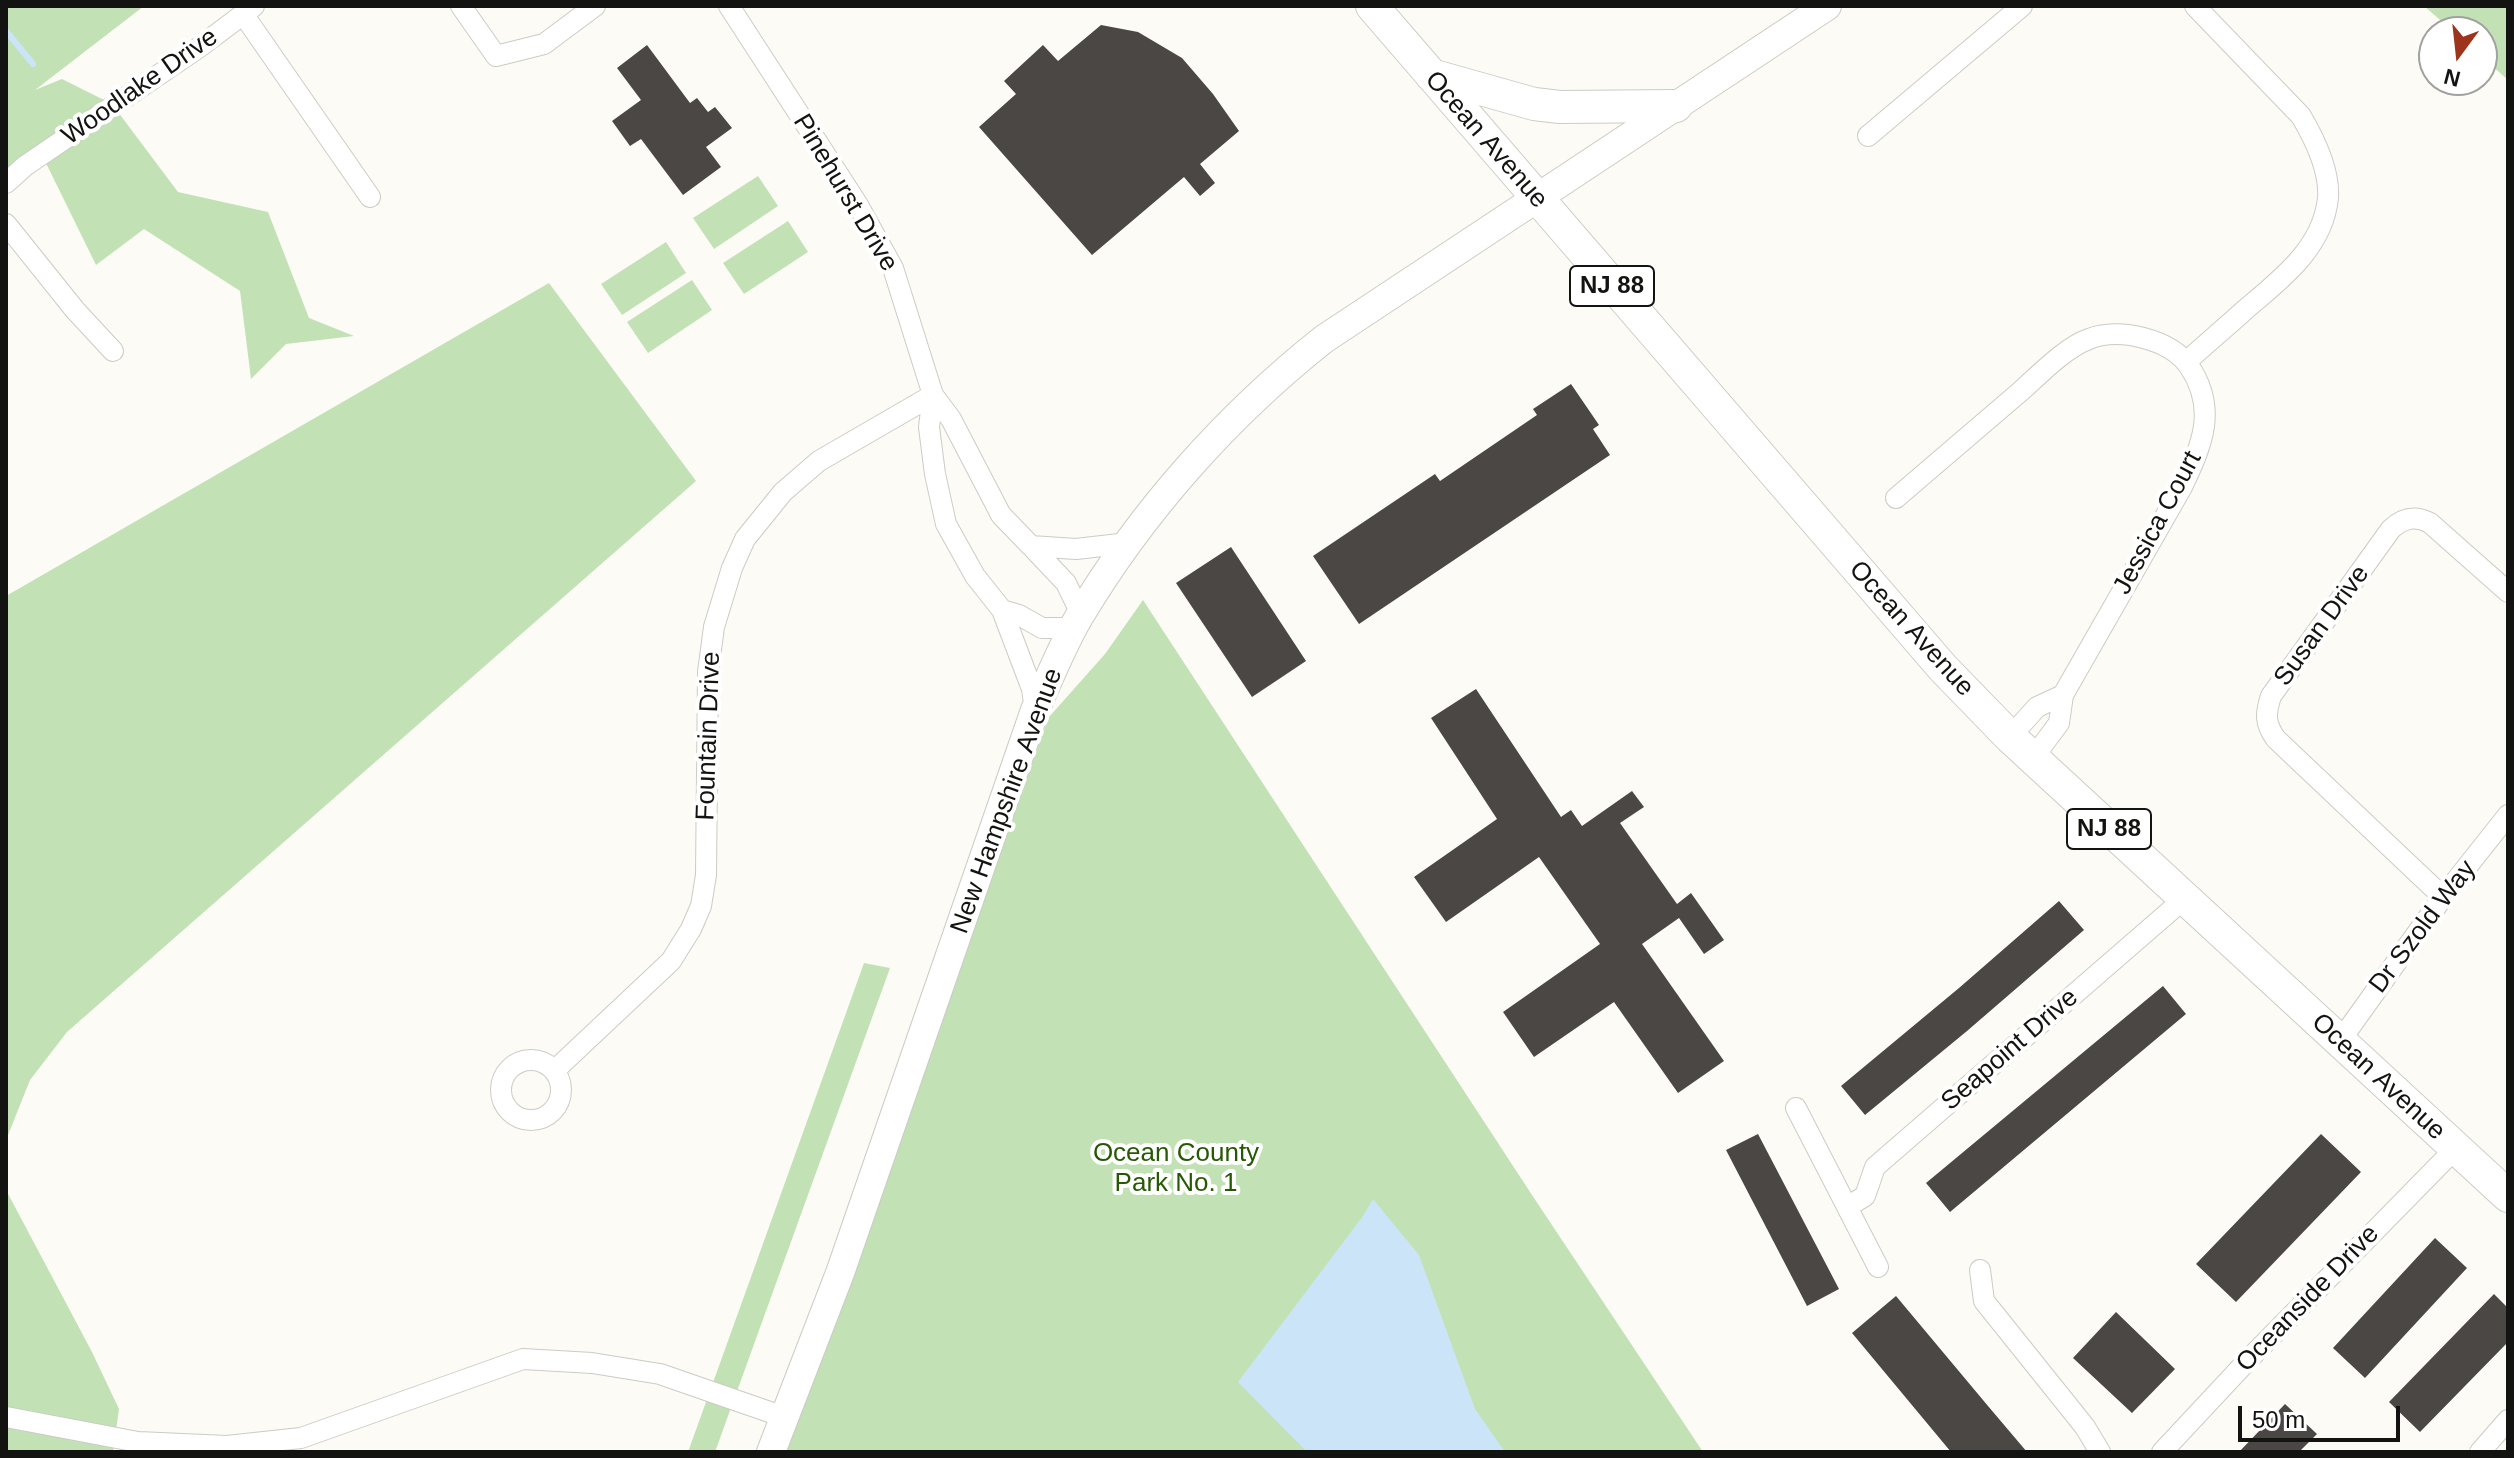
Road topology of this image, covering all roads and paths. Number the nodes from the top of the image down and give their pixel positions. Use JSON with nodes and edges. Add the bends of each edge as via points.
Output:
{"nodes":[{"id":1,"x":461,"y":6,"type":"edge"},
{"id":2,"x":595,"y":6,"type":"edge"},
{"id":3,"x":729,"y":6,"type":"edge"},
{"id":4,"x":1372,"y":6,"type":"edge"},
{"id":5,"x":1827,"y":6,"type":"edge"},
{"id":6,"x":2022,"y":6,"type":"edge"},
{"id":7,"x":2195,"y":6,"type":"edge"},
{"id":8,"x":249,"y":10,"type":"edge"},
{"id":9,"x":1431,"y":75,"type":"junction"},
{"id":10,"x":1676,"y":106,"type":"junction"},
{"id":11,"x":1868,"y":136,"type":"dead end"},
{"id":12,"x":6,"y":183,"type":"edge"},
{"id":13,"x":370,"y":197,"type":"dead end"},
{"id":14,"x":1538,"y":199,"type":"junction"},
{"id":15,"x":6,"y":224,"type":"edge"},
{"id":16,"x":113,"y":351,"type":"dead end"},
{"id":17,"x":2186,"y":362,"type":"junction"},
{"id":18,"x":933,"y":395,"type":"junction"},
{"id":19,"x":964,"y":443,"type":"junction"},
{"id":20,"x":933,"y":455,"type":"junction"},
{"id":21,"x":1896,"y":498,"type":"dead end"},
{"id":22,"x":1128,"y":543,"type":"junction"},
{"id":23,"x":1031,"y":546,"type":"junction"},
{"id":24,"x":2508,"y":592,"type":"edge"},
{"id":25,"x":1002,"y":610,"type":"junction"},
{"id":26,"x":1077,"y":621,"type":"junction"},
{"id":27,"x":2063,"y":695,"type":"junction"},
{"id":28,"x":1035,"y":710,"type":"junction"},
{"id":29,"x":2022,"y":747,"type":"junction"},
{"id":30,"x":2508,"y":815,"type":"edge"},
{"id":31,"x":2443,"y":897,"type":"junction"},
{"id":32,"x":2184,"y":899,"type":"junction"},
{"id":33,"x":2340,"y":1041,"type":"junction"},
{"id":34,"x":554,"y":1071,"type":"dead end"},
{"id":35,"x":1796,"y":1108,"type":"dead end"},
{"id":36,"x":2455,"y":1149,"type":"junction"},
{"id":37,"x":2508,"y":1196,"type":"edge"},
{"id":38,"x":1847,"y":1207,"type":"junction"},
{"id":39,"x":1878,"y":1267,"type":"dead end"},
{"id":40,"x":1980,"y":1270,"type":"dead end"},
{"id":41,"x":6,"y":1417,"type":"edge"},
{"id":42,"x":784,"y":1417,"type":"junction"},
{"id":43,"x":2508,"y":1420,"type":"edge"},
{"id":44,"x":771,"y":1452,"type":"edge"},
{"id":45,"x":2100,"y":1452,"type":"edge"},
{"id":46,"x":2162,"y":1452,"type":"edge"},
{"id":47,"x":2480,"y":1452,"type":"edge"}],
"edges":[{"from":1,"to":2,"type":"street","via":[[496,56],[544,44]]},
{"from":3,"to":18,"type":"street","name":"Pinehurst Drive","via":[[893,268]]},
{"from":4,"to":9,"type":"main road","name":"Ocean Avenue","number":"NJ 88"},
{"from":5,"to":10,"type":"main road","name":"New Hampshire Avenue"},
{"from":6,"to":11,"type":"street"},
{"from":7,"to":17,"type":"street","via":[[2301,116],[2314,137],[2328,196],[2315,237],[2294,267]]},
{"from":8,"to":12,"type":"street","name":"Woodlake Drive"},
{"from":8,"to":13,"type":"street"},
{"from":9,"to":10,"type":"main road","via":[[1547,105]]},
{"from":9,"to":14,"type":"main road","name":"Ocean Avenue","number":"NJ 88"},
{"from":10,"to":14,"type":"main road","name":"New Hampshire Avenue"},
{"from":14,"to":22,"type":"main road","name":"New Hampshire Avenue","via":[[1311,349],[1199,457]]},
{"from":14,"to":29,"type":"main road","name":"Ocean Avenue","number":"NJ 88","via":[[1943,668]]},
{"from":15,"to":16,"type":"street"},
{"from":17,"to":21,"type":"street","via":[[2145,338],[2109,333],[2086,339]]},
{"from":17,"to":27,"type":"street","name":"Jessica Court","via":[[2206,415],[2199,452]]},
{"from":18,"to":19,"type":"street","name":"Pinehurst Drive"},
{"from":18,"to":20,"type":"street","name":"Pinehurst Drive"},
{"from":18,"to":34,"type":"street","name":"Fountain Drive","via":[[819,461],[783,492],[745,539],[714,627],[708,672],[706,875],[701,906],[671,961]]},
{"from":19,"to":20,"type":"street"},
{"from":19,"to":23,"type":"street","name":"Pinehurst Drive","via":[[1001,515]]},
{"from":20,"to":25,"type":"street","name":"Pinehurst Drive","via":[[946,524],[975,576]]},
{"from":22,"to":23,"type":"street","via":[[1076,549]]},
{"from":22,"to":26,"type":"main road","name":"New Hampshire Avenue"},
{"from":23,"to":26,"type":"street","name":"Pinehurst Drive","via":[[1066,583]]},
{"from":24,"to":31,"type":"street","name":"Susan Drive","via":[[2430,523],[2403,519],[2271,696],[2267,709],[2266,720],[2276,739]]},
{"from":25,"to":26,"type":"street","name":"Pinehurst Drive","via":[[1042,628]]},
{"from":25,"to":28,"type":"street","name":"Pinehurst Drive"},
{"from":26,"to":28,"type":"main road","name":"New Hampshire Avenue"},
{"from":27,"to":29,"type":"street","name":"Jessica Court","via":[[2037,707]]},
{"from":27,"to":29,"type":"street","name":"Jessica Court","via":[[2059,723]]},
{"from":28,"to":42,"type":"main road","name":"New Hampshire Avenue","via":[[845,1259]]},
{"from":29,"to":32,"type":"main road","name":"Ocean Avenue","number":"NJ 88"},
{"from":30,"to":31,"type":"street","name":"Dr Szold Way"},
{"from":31,"to":33,"type":"street","name":"Dr Szold Way"},
{"from":32,"to":33,"type":"main road","name":"Ocean Avenue","number":"NJ 88"},
{"from":32,"to":38,"type":"street","name":"Seapoint Drive","via":[[1875,1167],[1865,1196]]},
{"from":33,"to":36,"type":"main road","name":"Ocean Avenue","number":"NJ 88"},
{"from":35,"to":38,"type":"street"},
{"from":36,"to":37,"type":"main road","name":"Ocean Avenue","number":"NJ 88"},
{"from":36,"to":46,"type":"street","name":"Oceanside Drive"},
{"from":38,"to":39,"type":"street"},
{"from":40,"to":45,"type":"street","via":[[1984,1301]]},
{"from":41,"to":42,"type":"street","via":[[138,1442],[242,1445],[301,1438],[523,1359],[660,1374]]},
{"from":42,"to":44,"type":"main road","name":"New Hampshire Avenue"},
{"from":43,"to":47,"type":"street"}]}
